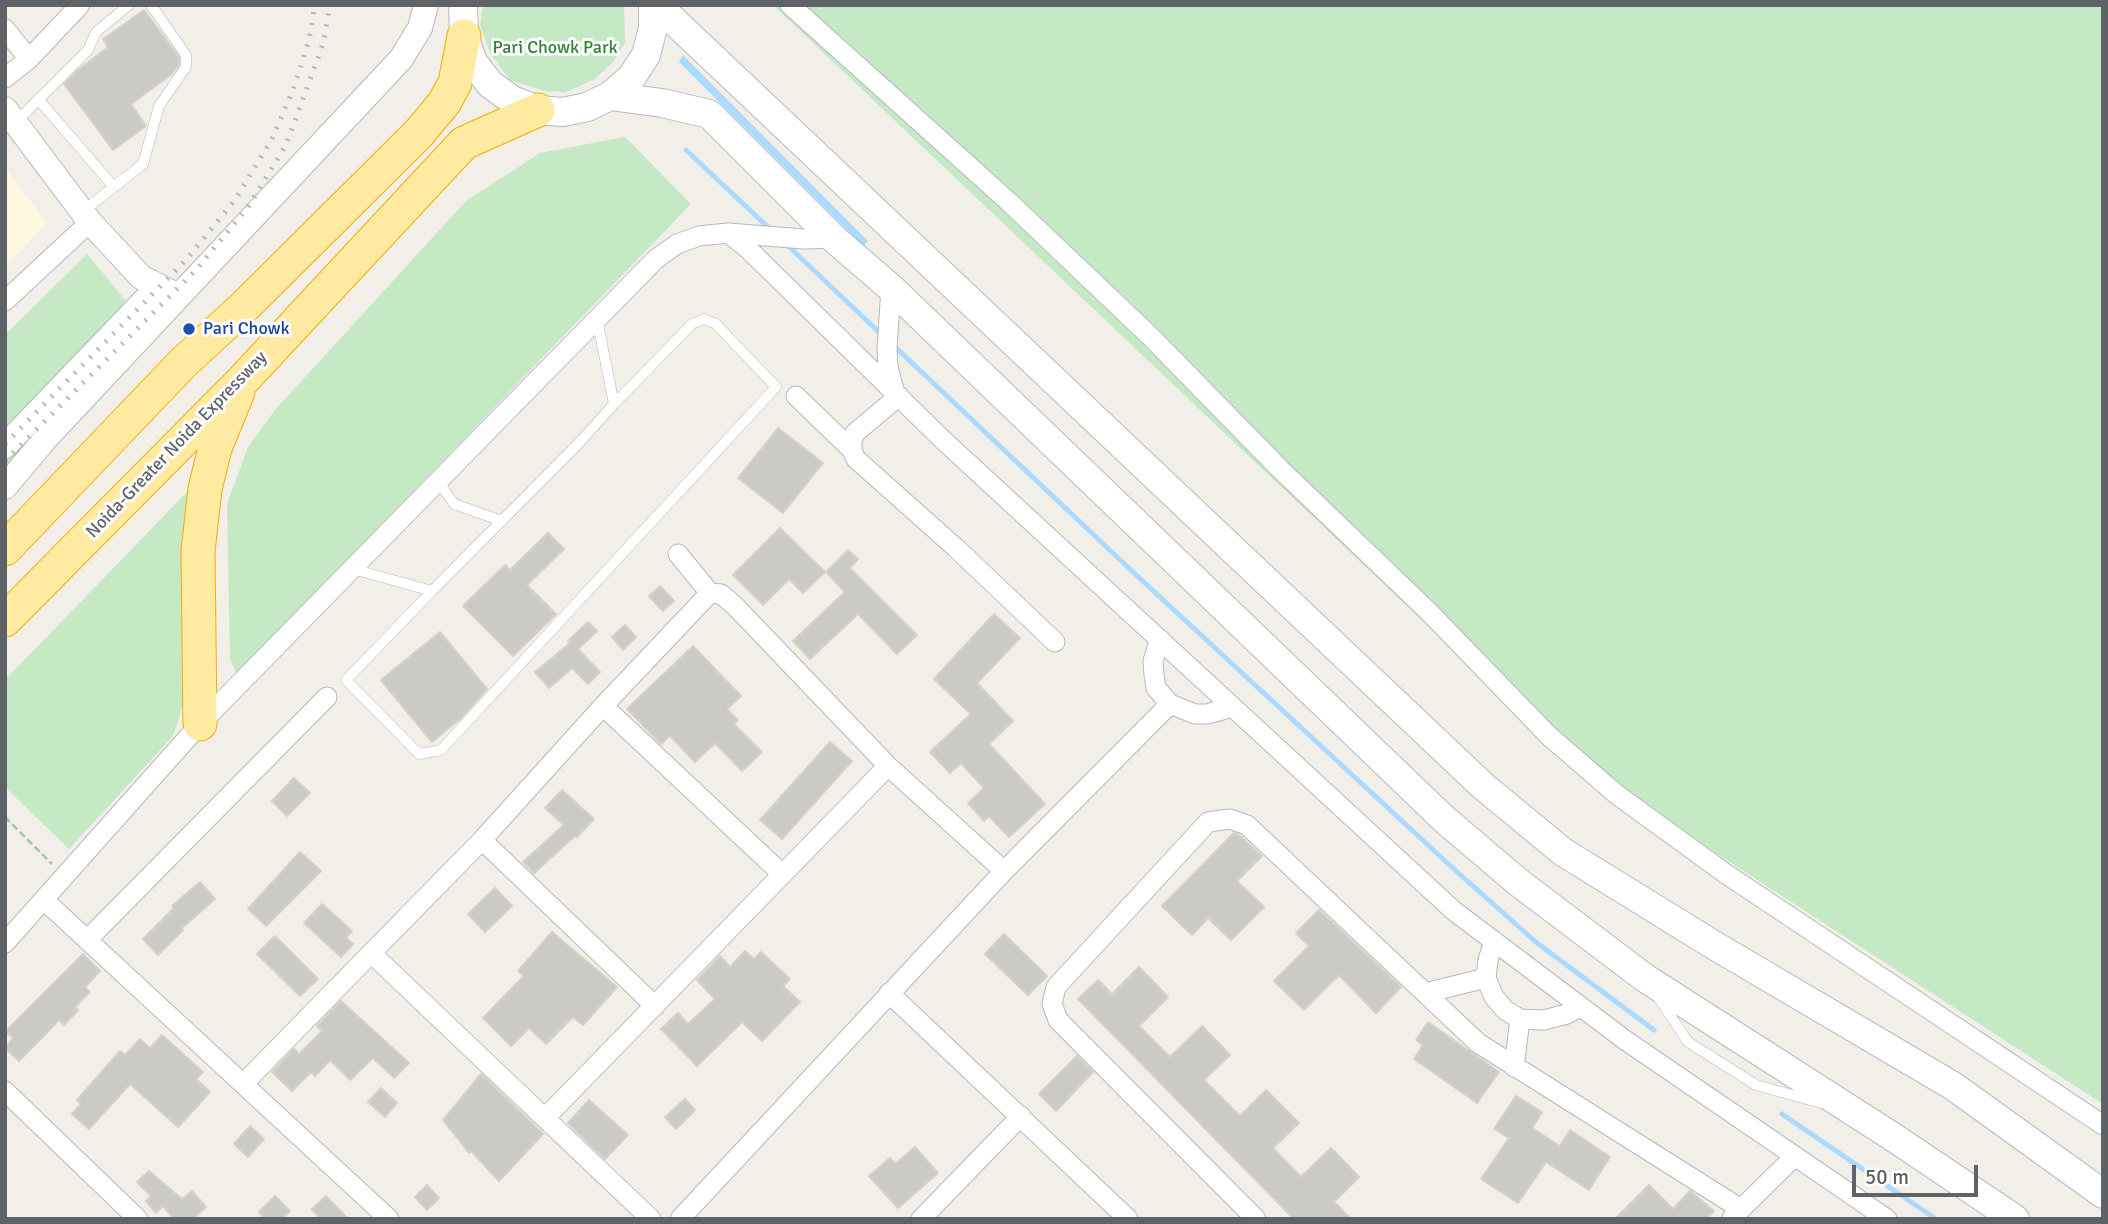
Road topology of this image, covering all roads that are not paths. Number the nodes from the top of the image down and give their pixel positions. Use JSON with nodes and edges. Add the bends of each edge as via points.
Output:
{"nodes":[{"id":1,"x":80,"y":5,"type":"edge"},
{"id":2,"x":129,"y":5,"type":"edge"},
{"id":3,"x":150,"y":5,"type":"edge"},
{"id":4,"x":426,"y":5,"type":"edge"},
{"id":5,"x":655,"y":5,"type":"edge"},
{"id":6,"x":790,"y":5,"type":"edge"},
{"id":7,"x":463,"y":21,"type":"edge"},
{"id":8,"x":5,"y":29,"type":"edge"},
{"id":9,"x":29,"y":58,"type":"junction"},
{"id":10,"x":5,"y":78,"type":"edge"},
{"id":11,"x":610,"y":96,"type":"junction"},
{"id":12,"x":38,"y":99,"type":"junction"},
{"id":13,"x":538,"y":110,"type":"junction"},
{"id":14,"x":10,"y":116,"type":"edge"},
{"id":15,"x":114,"y":187,"type":"junction"},
{"id":16,"x":86,"y":217,"type":"junction"},
{"id":17,"x":728,"y":233,"type":"junction"},
{"id":18,"x":833,"y":238,"type":"junction"},
{"id":19,"x":144,"y":288,"type":"junction"},
{"id":20,"x":891,"y":288,"type":"junction"},
{"id":21,"x":178,"y":296,"type":"junction"},
{"id":22,"x":5,"y":301,"type":"edge"},
{"id":23,"x":597,"y":319,"type":"junction"},
{"id":24,"x":154,"y":323,"type":"junction"},
{"id":25,"x":243,"y":380,"type":"junction"},
{"id":26,"x":897,"y":394,"type":"junction"},
{"id":27,"x":796,"y":396,"type":"dead end"},
{"id":28,"x":614,"y":404,"type":"junction"},
{"id":29,"x":5,"y":446,"type":"edge"},
{"id":30,"x":852,"y":450,"type":"junction"},
{"id":31,"x":438,"y":481,"type":"junction"},
{"id":32,"x":5,"y":487,"type":"edge"},
{"id":33,"x":502,"y":521,"type":"junction"},
{"id":34,"x":6,"y":548,"type":"edge"},
{"id":35,"x":678,"y":554,"type":"dead end"},
{"id":36,"x":352,"y":568,"type":"junction"},
{"id":37,"x":432,"y":591,"type":"junction"},
{"id":38,"x":710,"y":593,"type":"junction"},
{"id":39,"x":5,"y":620,"type":"edge"},
{"id":40,"x":1160,"y":639,"type":"junction"},
{"id":41,"x":1055,"y":642,"type":"dead end"},
{"id":42,"x":327,"y":697,"type":"dead end"},
{"id":43,"x":1170,"y":704,"type":"junction"},
{"id":44,"x":603,"y":706,"type":"junction"},
{"id":45,"x":1233,"y":707,"type":"junction"},
{"id":46,"x":200,"y":724,"type":"junction"},
{"id":47,"x":888,"y":766,"type":"junction"},
{"id":48,"x":482,"y":840,"type":"junction"},
{"id":49,"x":1004,"y":871,"type":"junction"},
{"id":50,"x":782,"y":874,"type":"junction"},
{"id":51,"x":44,"y":900,"type":"junction"},
{"id":52,"x":87,"y":940,"type":"junction"},
{"id":53,"x":1494,"y":942,"type":"junction"},
{"id":54,"x":5,"y":943,"type":"edge"},
{"id":55,"x":371,"y":953,"type":"junction"},
{"id":56,"x":1486,"y":978,"type":"junction"},
{"id":57,"x":889,"y":993,"type":"junction"},
{"id":58,"x":1425,"y":993,"type":"junction"},
{"id":59,"x":655,"y":1006,"type":"junction"},
{"id":60,"x":1580,"y":1007,"type":"junction"},
{"id":61,"x":1520,"y":1019,"type":"junction"},
{"id":62,"x":1514,"y":1067,"type":"junction"},
{"id":63,"x":243,"y":1084,"type":"junction"},
{"id":64,"x":5,"y":1091,"type":"edge"},
{"id":65,"x":1021,"y":1116,"type":"junction"},
{"id":66,"x":545,"y":1118,"type":"junction"},
{"id":67,"x":2103,"y":1125,"type":"edge"},
{"id":68,"x":1795,"y":1156,"type":"junction"},
{"id":69,"x":2103,"y":1194,"type":"edge"},
{"id":70,"x":1736,"y":1214,"type":"edge"},
{"id":71,"x":138,"y":1219,"type":"edge"},
{"id":72,"x":389,"y":1219,"type":"edge"},
{"id":73,"x":651,"y":1219,"type":"edge"},
{"id":74,"x":680,"y":1219,"type":"edge"},
{"id":75,"x":921,"y":1219,"type":"edge"},
{"id":76,"x":1128,"y":1219,"type":"edge"},
{"id":77,"x":1256,"y":1219,"type":"edge"},
{"id":78,"x":1887,"y":1219,"type":"edge"},
{"id":79,"x":2015,"y":1219,"type":"edge"}],
"edges":[{"from":1,"to":9,"type":"street"},
{"from":2,"to":12,"type":"lane","via":[[96,33],[88,50]]},
{"from":3,"to":15,"type":"lane","via":[[187,62],[159,106],[143,164]]},
{"from":4,"to":21,"type":"street","via":[[420,28],[401,59]]},
{"from":5,"to":11,"type":"main road","via":[[646,55],[631,78]]},
{"from":5,"to":69,"type":"main road","via":[[1483,786],[1563,852],[1953,1086]]},
{"from":6,"to":67,"type":"street","via":[[1141,327],[1549,736],[1616,794],[1726,874]]},
{"from":7,"to":13,"type":"main road","via":[[473,62],[490,84],[512,100]]},
{"from":7,"to":34,"type":"highway","via":[[455,83],[419,132],[183,363]]},
{"from":8,"to":9,"type":"street"},
{"from":9,"to":10,"type":"street"},
{"from":11,"to":13,"type":"main road","via":[[587,107]]},
{"from":11,"to":18,"type":"main road","via":[[709,114]]},
{"from":12,"to":14,"type":"lane"},
{"from":12,"to":15,"type":"lane"},
{"from":13,"to":25,"type":"highway","name":"Noida-Greater Noida Expressway","via":[[464,143]]},
{"from":14,"to":16,"type":"street"},
{"from":15,"to":16,"type":"lane"},
{"from":16,"to":19,"type":"street"},
{"from":16,"to":22,"type":"street"},
{"from":17,"to":18,"type":"street"},
{"from":17,"to":23,"type":"street","via":[[677,244]]},
{"from":17,"to":26,"type":"street"},
{"from":18,"to":20,"type":"main road"},
{"from":19,"to":21,"type":"street"},
{"from":19,"to":24,"type":"street"},
{"from":19,"to":29,"type":"street"},
{"from":20,"to":26,"type":"street","via":[[888,367]]},
{"from":20,"to":79,"type":"main road","via":[[1444,819],[1518,882],[1645,978]]},
{"from":21,"to":24,"type":"street"},
{"from":23,"to":28,"type":"lane"},
{"from":23,"to":31,"type":"street"},
{"from":24,"to":32,"type":"street"},
{"from":25,"to":39,"type":"highway","name":"Noida-Greater Noida Expressway"},
{"from":25,"to":46,"type":"highway","via":[[215,448],[205,489],[198,551]]},
{"from":26,"to":30,"type":"street","via":[[855,433]]},
{"from":26,"to":40,"type":"street"},
{"from":27,"to":30,"type":"street"},
{"from":28,"to":33,"type":"lane"},
{"from":28,"to":37,"type":"lane","via":[[692,324],[704,318],[716,324],[776,387],[441,750],[419,754],[346,680]]},
{"from":30,"to":41,"type":"street","via":[[856,459]]},
{"from":31,"to":33,"type":"lane","via":[[454,504]]},
{"from":31,"to":36,"type":"street"},
{"from":33,"to":37,"type":"lane"},
{"from":35,"to":38,"type":"street"},
{"from":36,"to":37,"type":"lane"},
{"from":36,"to":46,"type":"street"},
{"from":38,"to":44,"type":"street"},
{"from":38,"to":47,"type":"street","via":[[721,594],[735,606]]},
{"from":40,"to":43,"type":"street","via":[[1153,675],[1156,688]]},
{"from":40,"to":45,"type":"street"},
{"from":42,"to":52,"type":"street"},
{"from":43,"to":45,"type":"street","via":[[1207,714]]},
{"from":43,"to":49,"type":"street"},
{"from":44,"to":48,"type":"street"},
{"from":44,"to":50,"type":"street"},
{"from":45,"to":53,"type":"street","via":[[1454,911]]},
{"from":46,"to":51,"type":"street"},
{"from":47,"to":49,"type":"street"},
{"from":47,"to":50,"type":"street"},
{"from":48,"to":55,"type":"street"},
{"from":48,"to":59,"type":"street"},
{"from":49,"to":57,"type":"street"},
{"from":50,"to":59,"type":"street"},
{"from":51,"to":52,"type":"street"},
{"from":51,"to":54,"type":"street"},
{"from":52,"to":63,"type":"street"},
{"from":53,"to":56,"type":"street"},
{"from":53,"to":60,"type":"street"},
{"from":55,"to":63,"type":"street"},
{"from":55,"to":66,"type":"street"},
{"from":56,"to":58,"type":"street"},
{"from":56,"to":61,"type":"street","via":[[1494,997]]},
{"from":57,"to":65,"type":"street"},
{"from":57,"to":74,"type":"street"},
{"from":58,"to":62,"type":"street","via":[[1478,1043]]},
{"from":58,"to":77,"type":"street","via":[[1247,825],[1230,818],[1208,822],[1056,987],[1052,1004],[1058,1020]]},
{"from":59,"to":66,"type":"street"},
{"from":60,"to":61,"type":"street","via":[[1544,1020]]},
{"from":60,"to":68,"type":"street"},
{"from":61,"to":62,"type":"street"},
{"from":62,"to":70,"type":"street"},
{"from":63,"to":72,"type":"street"},
{"from":64,"to":71,"type":"street"},
{"from":65,"to":75,"type":"street"},
{"from":65,"to":76,"type":"street"},
{"from":66,"to":73,"type":"street"},
{"from":68,"to":70,"type":"street"},
{"from":68,"to":78,"type":"street"}]}
